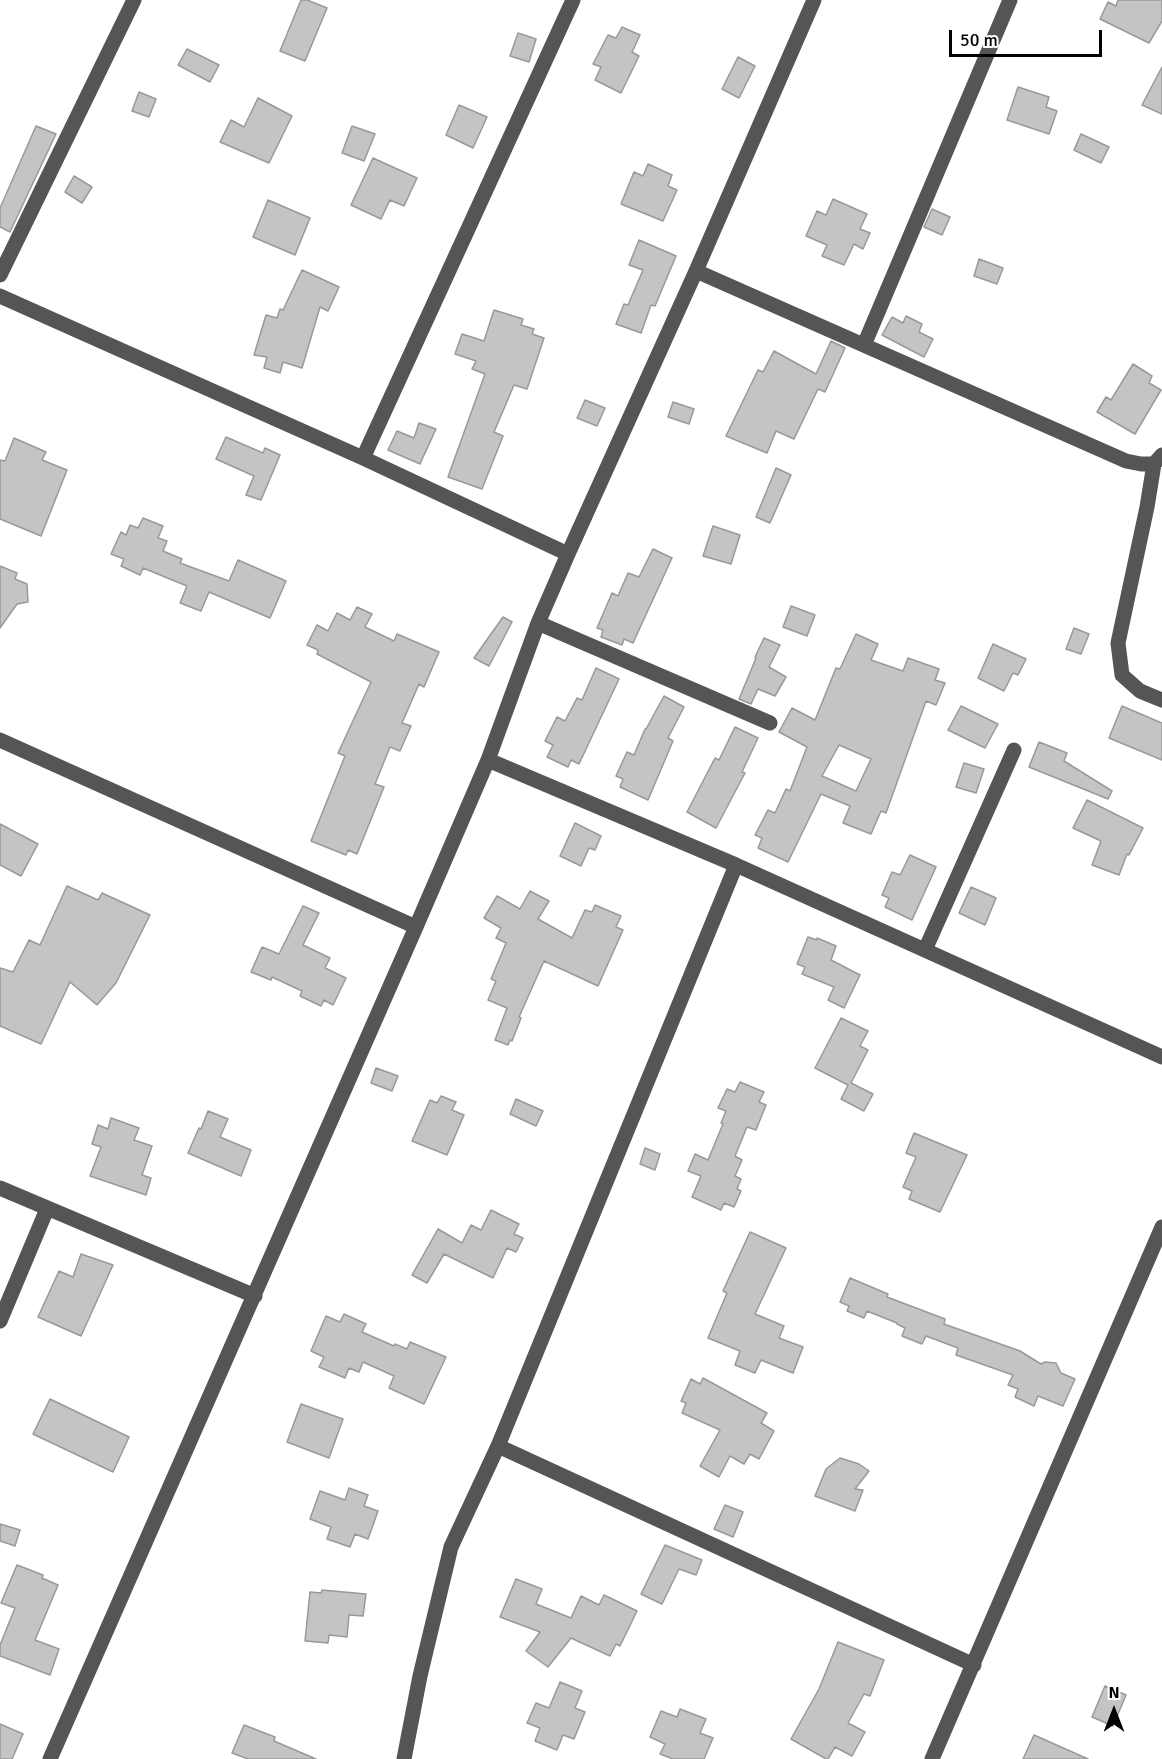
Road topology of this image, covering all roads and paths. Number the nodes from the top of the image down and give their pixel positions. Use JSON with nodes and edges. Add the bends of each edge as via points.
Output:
{"nodes":[{"id":1,"x":134,"y":0,"type":"edge"},
{"id":2,"x":573,"y":0,"type":"edge"},
{"id":3,"x":814,"y":0,"type":"edge"},
{"id":4,"x":1010,"y":0,"type":"edge"},
{"id":5,"x":696,"y":271,"type":"junction"},
{"id":6,"x":0,"y":275,"type":"edge"},
{"id":7,"x":0,"y":296,"type":"edge"},
{"id":8,"x":864,"y":345,"type":"junction"},
{"id":9,"x":363,"y":458,"type":"junction"},
{"id":10,"x":1158,"y":460,"type":"edge"},
{"id":11,"x":568,"y":554,"type":"junction"},
{"id":12,"x":538,"y":623,"type":"junction"},
{"id":13,"x":1162,"y":700,"type":"edge"},
{"id":14,"x":770,"y":723,"type":"dead end"},
{"id":15,"x":0,"y":740,"type":"edge"},
{"id":16,"x":1014,"y":750,"type":"dead end"},
{"id":17,"x":488,"y":760,"type":"junction"},
{"id":18,"x":736,"y":865,"type":"junction"},
{"id":19,"x":416,"y":927,"type":"junction"},
{"id":20,"x":925,"y":950,"type":"junction"},
{"id":21,"x":1162,"y":1057,"type":"edge"},
{"id":22,"x":0,"y":1188,"type":"edge"},
{"id":23,"x":47,"y":1209,"type":"junction"},
{"id":24,"x":1162,"y":1227,"type":"edge"},
{"id":25,"x":255,"y":1296,"type":"junction"},
{"id":26,"x":0,"y":1321,"type":"edge"},
{"id":27,"x":498,"y":1446,"type":"junction"},
{"id":28,"x":974,"y":1665,"type":"junction"},
{"id":29,"x":50,"y":1759,"type":"edge"},
{"id":30,"x":404,"y":1759,"type":"edge"},
{"id":31,"x":932,"y":1759,"type":"edge"}],
"edges":[{"from":1,"to":6,"type":"street"},
{"from":2,"to":9,"type":"street"},
{"from":3,"to":5,"type":"street"},
{"from":4,"to":8,"type":"street"},
{"from":5,"to":8,"type":"street"},
{"from":5,"to":11,"type":"street"},
{"from":7,"to":9,"type":"street"},
{"from":8,"to":10,"type":"street","via":[[1126,461],[1142,464]]},
{"from":9,"to":11,"type":"street"},
{"from":10,"to":13,"type":"street","via":[[1118,643],[1122,675],[1140,691]]},
{"from":11,"to":12,"type":"street"},
{"from":12,"to":14,"type":"street"},
{"from":12,"to":17,"type":"street"},
{"from":15,"to":19,"type":"street"},
{"from":16,"to":20,"type":"street"},
{"from":17,"to":18,"type":"street"},
{"from":17,"to":19,"type":"street"},
{"from":18,"to":20,"type":"street"},
{"from":18,"to":27,"type":"street"},
{"from":19,"to":25,"type":"street"},
{"from":20,"to":21,"type":"street"},
{"from":22,"to":23,"type":"street"},
{"from":23,"to":25,"type":"street"},
{"from":23,"to":26,"type":"street"},
{"from":24,"to":28,"type":"street"},
{"from":25,"to":29,"type":"street"},
{"from":27,"to":28,"type":"street"},
{"from":27,"to":30,"type":"street","via":[[451,1547]]},
{"from":28,"to":31,"type":"street"}]}
